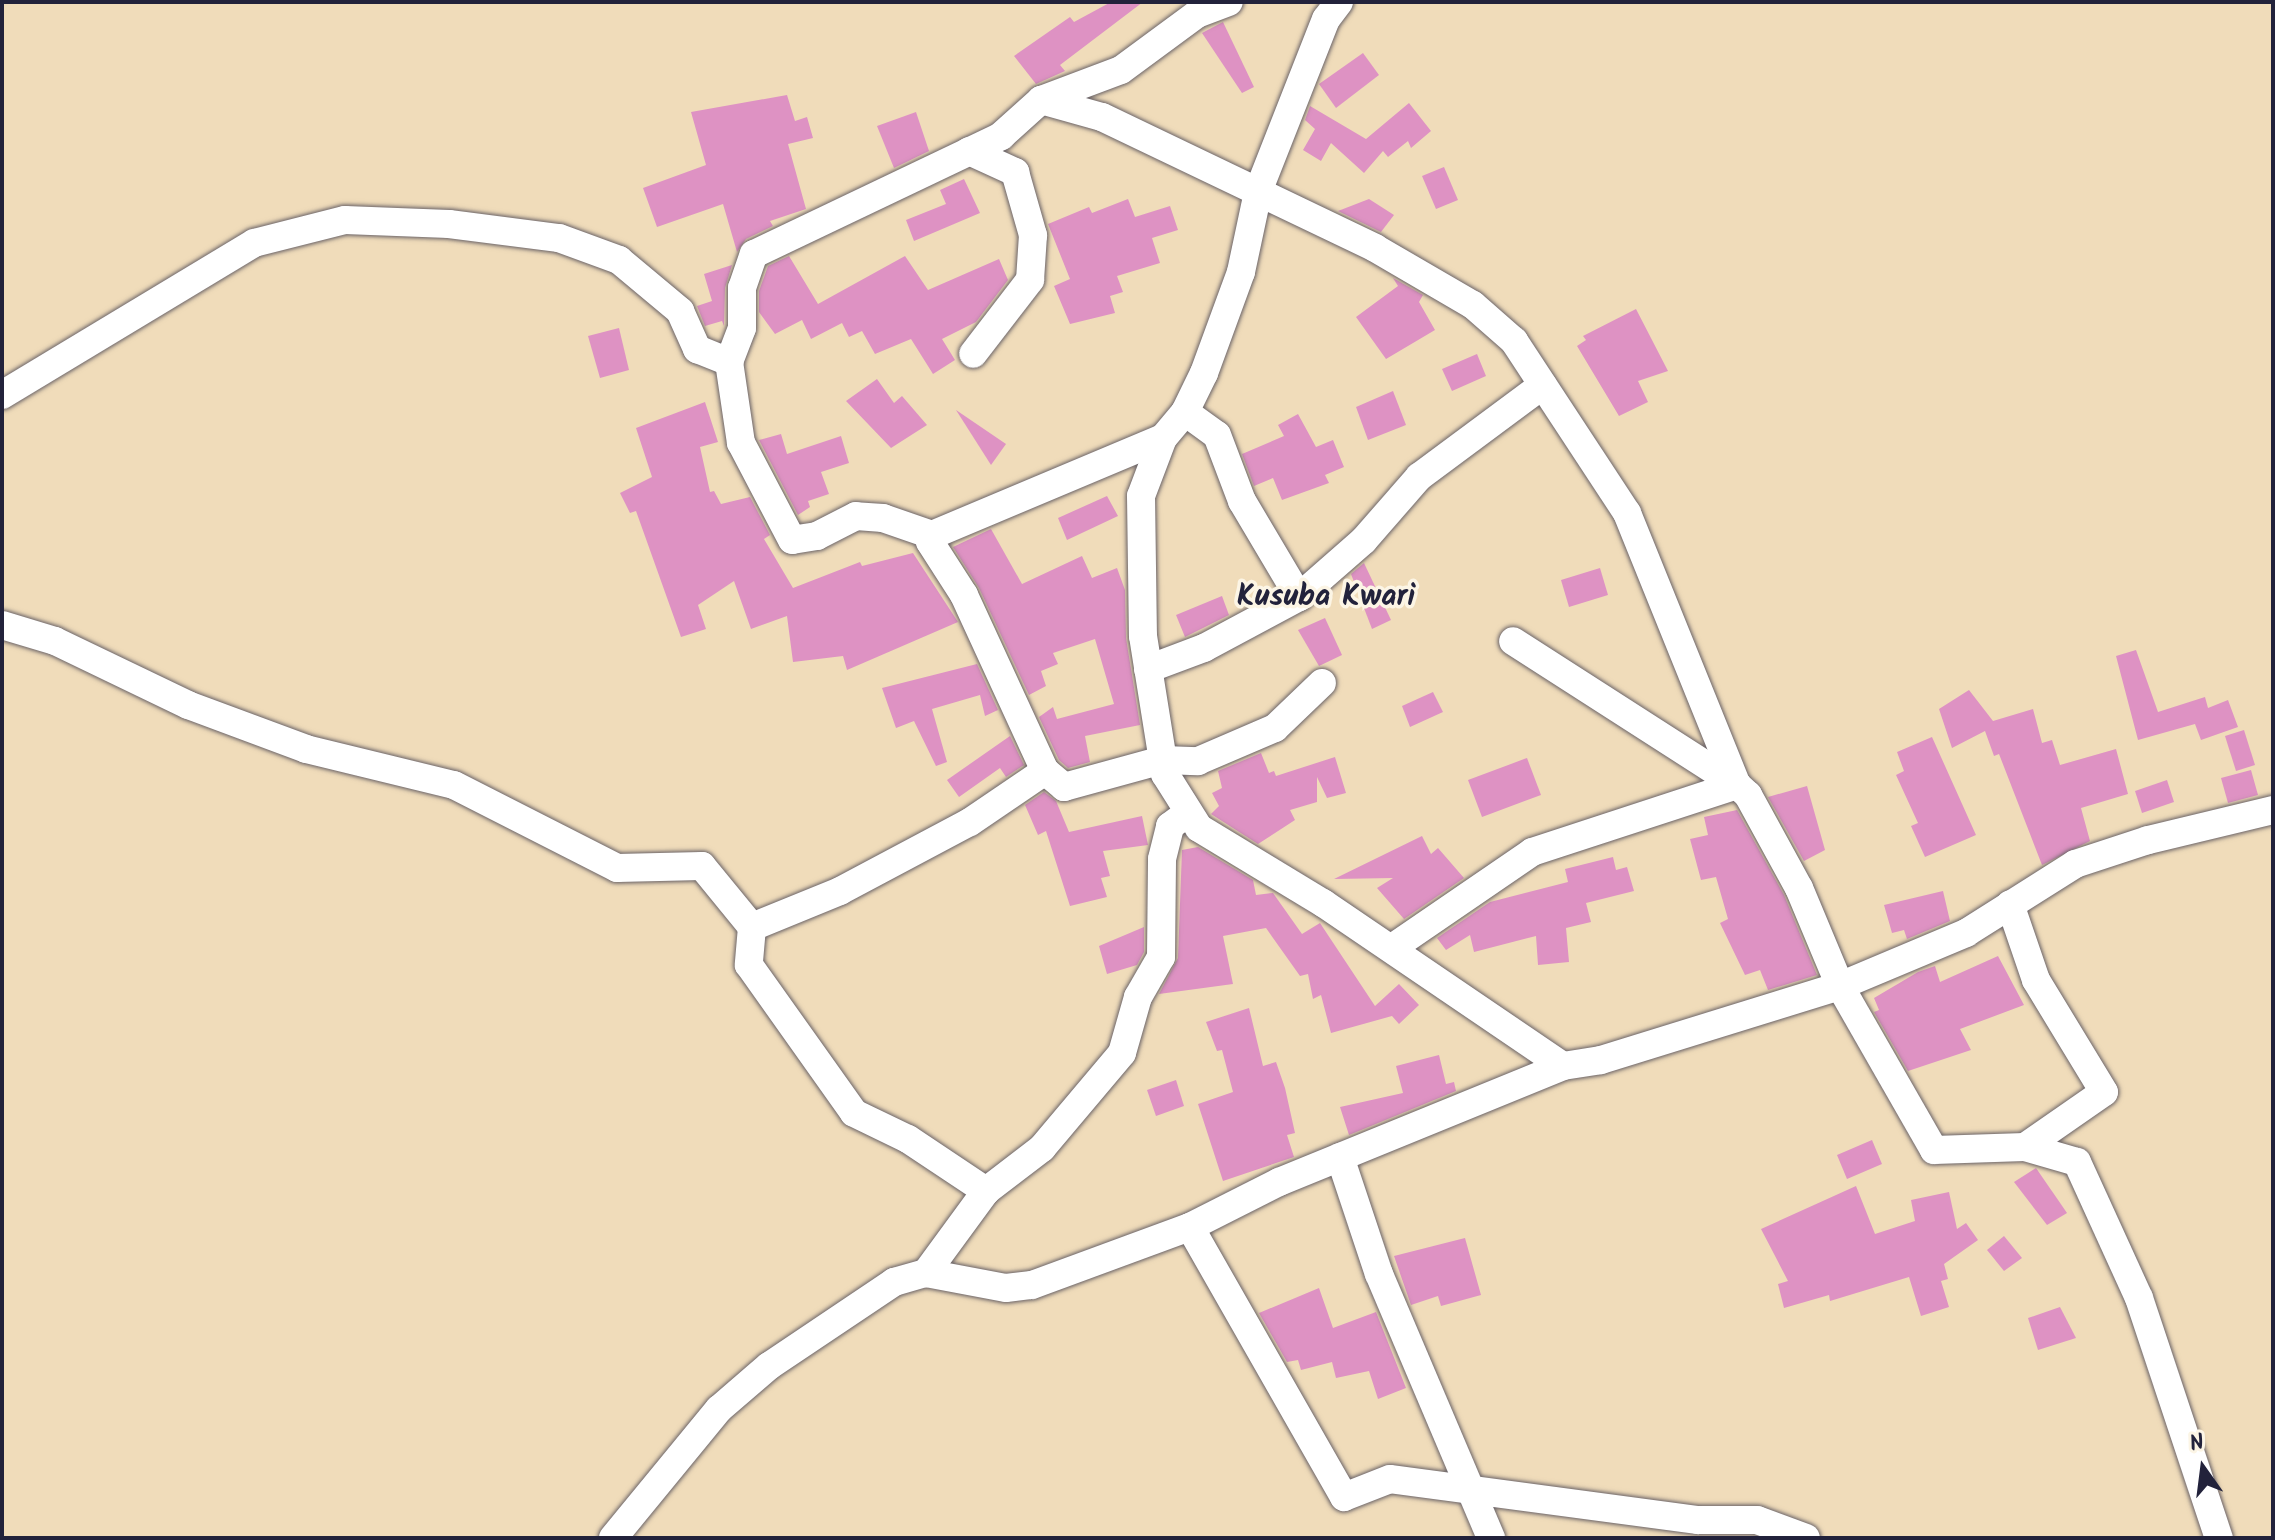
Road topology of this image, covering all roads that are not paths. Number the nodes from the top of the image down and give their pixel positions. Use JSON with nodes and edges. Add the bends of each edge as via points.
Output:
{"nodes":[{"id":1,"x":1229,"y":2,"type":"edge"},
{"id":2,"x":1339,"y":2,"type":"edge"},
{"id":3,"x":1041,"y":100,"type":"junction"},
{"id":4,"x":969,"y":151,"type":"junction"},
{"id":5,"x":1258,"y":192,"type":"junction"},
{"id":6,"x":973,"y":354,"type":"dead end"},
{"id":7,"x":729,"y":362,"type":"junction"},
{"id":8,"x":1543,"y":385,"type":"junction"},
{"id":9,"x":2,"y":395,"type":"edge"},
{"id":10,"x":1185,"y":412,"type":"junction"},
{"id":11,"x":1163,"y":438,"type":"junction"},
{"id":12,"x":932,"y":535,"type":"junction"},
{"id":13,"x":1299,"y":597,"type":"junction"},
{"id":14,"x":2,"y":625,"type":"edge"},
{"id":15,"x":1513,"y":641,"type":"dead end"},
{"id":16,"x":1148,"y":669,"type":"junction"},
{"id":17,"x":1322,"y":683,"type":"dead end"},
{"id":18,"x":1163,"y":760,"type":"junction"},
{"id":19,"x":1045,"y":771,"type":"junction"},
{"id":20,"x":1737,"y":785,"type":"junction"},
{"id":21,"x":2273,"y":810,"type":"edge"},
{"id":22,"x":1188,"y":813,"type":"junction"},
{"id":23,"x":2010,"y":904,"type":"junction"},
{"id":24,"x":752,"y":927,"type":"junction"},
{"id":25,"x":1392,"y":948,"type":"junction"},
{"id":26,"x":1840,"y":986,"type":"junction"},
{"id":27,"x":1563,"y":1066,"type":"junction"},
{"id":28,"x":2025,"y":1147,"type":"junction"},
{"id":29,"x":1340,"y":1157,"type":"junction"},
{"id":30,"x":986,"y":1191,"type":"junction"},
{"id":31,"x":1190,"y":1227,"type":"junction"},
{"id":32,"x":926,"y":1273,"type":"junction"},
{"id":33,"x":1473,"y":1490,"type":"junction"},
{"id":34,"x":613,"y":1538,"type":"edge"},
{"id":35,"x":1491,"y":1538,"type":"edge"},
{"id":36,"x":1806,"y":1538,"type":"edge"},
{"id":37,"x":2219,"y":1538,"type":"edge"}],
"edges":[{"from":1,"to":3,"type":"street","via":[[1197,14],[1121,70]]},
{"from":2,"to":5,"type":"street","via":[[1307,65]]},
{"from":3,"to":4,"type":"street","via":[[1001,136]]},
{"from":3,"to":5,"type":"street","via":[[1102,117]]},
{"from":4,"to":6,"type":"street","via":[[1015,172],[1033,235],[1030,280]]},
{"from":4,"to":7,"type":"street","via":[[754,254],[742,288],[742,328]]},
{"from":5,"to":8,"type":"street","via":[[1375,248],[1473,305],[1514,341]]},
{"from":5,"to":10,"type":"street","via":[[1241,272]]},
{"from":7,"to":9,"type":"street","via":[[697,349],[680,311],[619,260],[559,238],[449,224],[345,220],[254,243]]},
{"from":7,"to":12,"type":"street","via":[[741,443],[792,540],[817,536],[856,516],[883,518]]},
{"from":8,"to":13,"type":"street","via":[[1419,477],[1364,540]]},
{"from":8,"to":20,"type":"street","via":[[1627,513]]},
{"from":10,"to":11,"type":"street"},
{"from":10,"to":13,"type":"street","via":[[1217,435],[1242,501]]},
{"from":11,"to":12,"type":"street"},
{"from":11,"to":16,"type":"street","via":[[1141,496]]},
{"from":12,"to":19,"type":"street","via":[[930,542],[964,595]]},
{"from":13,"to":16,"type":"street","via":[[1204,648]]},
{"from":14,"to":24,"type":"street","via":[[55,641],[188,705],[306,749],[454,785],[617,868],[702,866]]},
{"from":15,"to":20,"type":"street"},
{"from":16,"to":18,"type":"street"},
{"from":17,"to":18,"type":"street","via":[[1275,728],[1198,761]]},
{"from":18,"to":19,"type":"street","via":[[1064,787]]},
{"from":18,"to":22,"type":"street"},
{"from":19,"to":24,"type":"street","via":[[970,822],[866,877]]},
{"from":20,"to":25,"type":"street","via":[[1532,852]]},
{"from":20,"to":26,"type":"street","via":[[1748,795],[1799,888]]},
{"from":21,"to":23,"type":"street","via":[[2075,864]]},
{"from":22,"to":25,"type":"street","via":[[1199,828]]},
{"from":22,"to":30,"type":"street","via":[[1170,826],[1162,859],[1161,957],[1138,997],[1122,1053],[1042,1148]]},
{"from":23,"to":26,"type":"street","via":[[1966,933]]},
{"from":23,"to":28,"type":"street","via":[[2036,980],[2104,1092]]},
{"from":24,"to":30,"type":"street","via":[[749,965],[854,1113],[908,1139]]},
{"from":25,"to":27,"type":"street"},
{"from":26,"to":27,"type":"street","via":[[1601,1060]]},
{"from":26,"to":28,"type":"street","via":[[1934,1150]]},
{"from":27,"to":29,"type":"street"},
{"from":28,"to":37,"type":"street","via":[[2077,1162],[2139,1298]]},
{"from":29,"to":31,"type":"street"},
{"from":29,"to":33,"type":"street","via":[[1379,1274]]},
{"from":30,"to":32,"type":"street"},
{"from":31,"to":32,"type":"street","via":[[1032,1285],[1006,1288]]},
{"from":31,"to":33,"type":"street","via":[[1344,1497],[1390,1479]]},
{"from":32,"to":34,"type":"street","via":[[894,1282],[861,1302],[719,1409]]},
{"from":33,"to":35,"type":"street"},
{"from":33,"to":36,"type":"street","via":[[1698,1520],[1757,1520]]}]}
